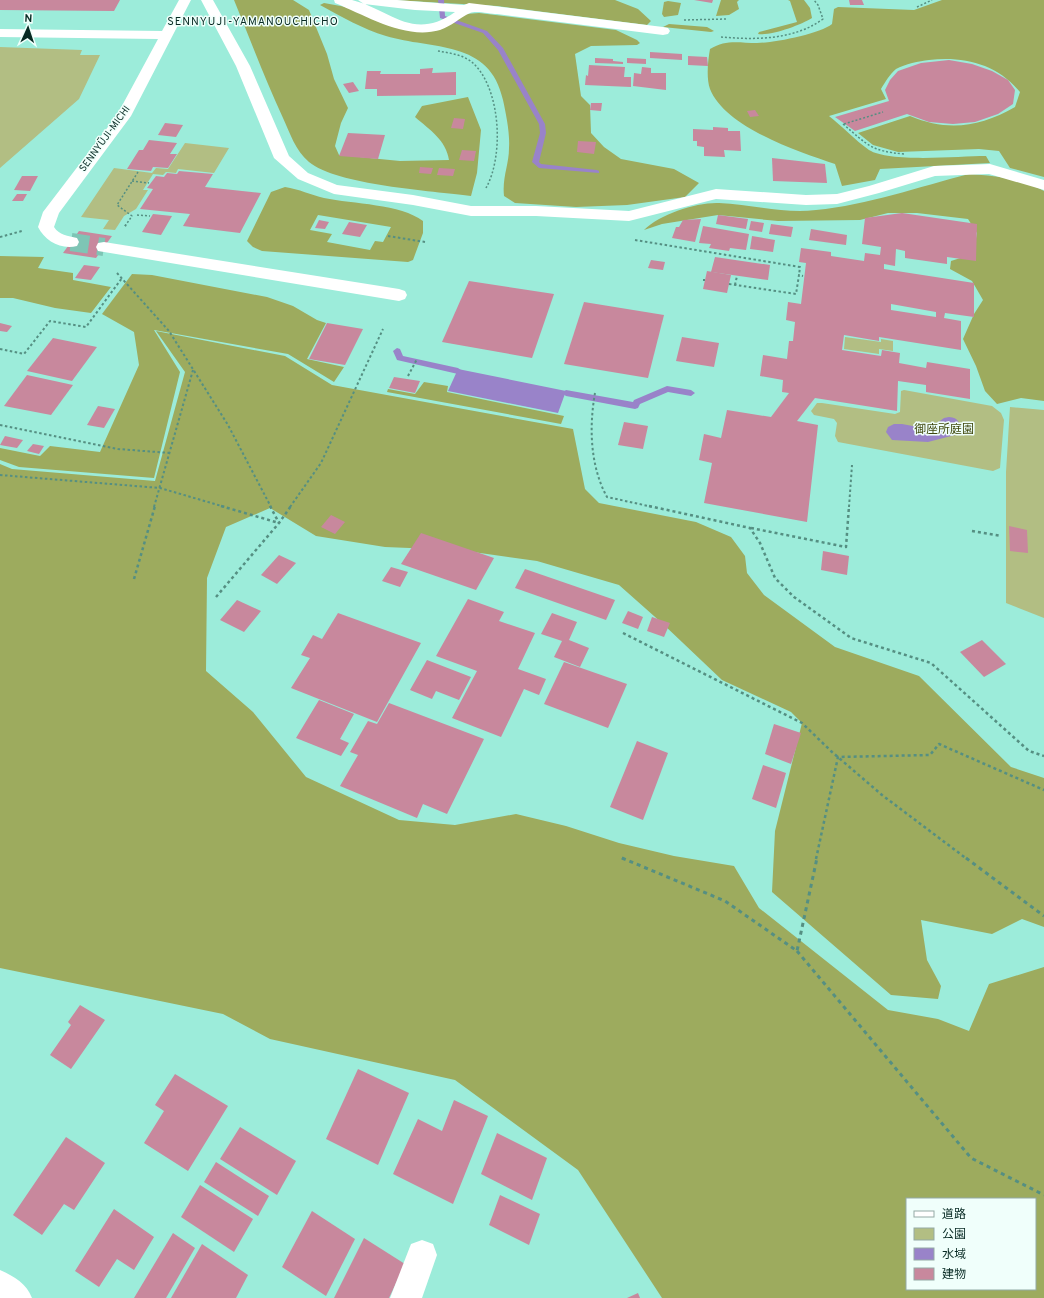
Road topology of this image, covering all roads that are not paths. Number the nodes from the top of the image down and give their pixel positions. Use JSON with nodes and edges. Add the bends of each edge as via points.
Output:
{"nodes":[{"id":1,"x":185,"y":0,"type":"edge"},
{"id":2,"x":207,"y":0,"type":"edge"},
{"id":3,"x":340,"y":0,"type":"edge"},
{"id":4,"x":364,"y":0,"type":"edge"},
{"id":5,"x":478,"y":0,"type":"edge"},
{"id":6,"x":663,"y":31,"type":"dead end"},
{"id":7,"x":0,"y":33,"type":"edge"},
{"id":8,"x":167,"y":35,"type":"junction"},
{"id":9,"x":1044,"y":185,"type":"edge"},
{"id":10,"x":71,"y":242,"type":"tunnel mouth"},
{"id":11,"x":107,"y":248,"type":"tunnel mouth"},
{"id":12,"x":399,"y":295,"type":"dead end"},
{"id":13,"x":422,"y":1255,"type":"dead end"},
{"id":14,"x":0,"y":1286,"type":"edge"},
{"id":15,"x":16,"y":1298,"type":"edge"},
{"id":16,"x":406,"y":1298,"type":"edge"}],
"edges":[{"from":1,"to":8,"type":"street","name":"SENNYŪJI-MICHI"},
{"from":2,"to":9,"type":"street","via":[[243,66],[282,158],[303,176],[334,189],[472,211],[536,211],[629,216],[716,194],[806,200],[837,199],[934,171],[990,169]]},
{"from":3,"to":5,"type":"street","via":[[404,26],[419,29],[441,25],[458,16]]},
{"from":4,"to":6,"type":"street","via":[[497,10]]},
{"from":7,"to":8,"type":"street"},
{"from":8,"to":10,"type":"street","name":"SENNYŪJI-MICHI","via":[[124,116],[51,212],[46,226],[49,232],[53,237]]},
{"from":11,"to":12,"type":"street"},
{"from":13,"to":16,"type":"street"},
{"from":14,"to":15,"type":"street"}]}
